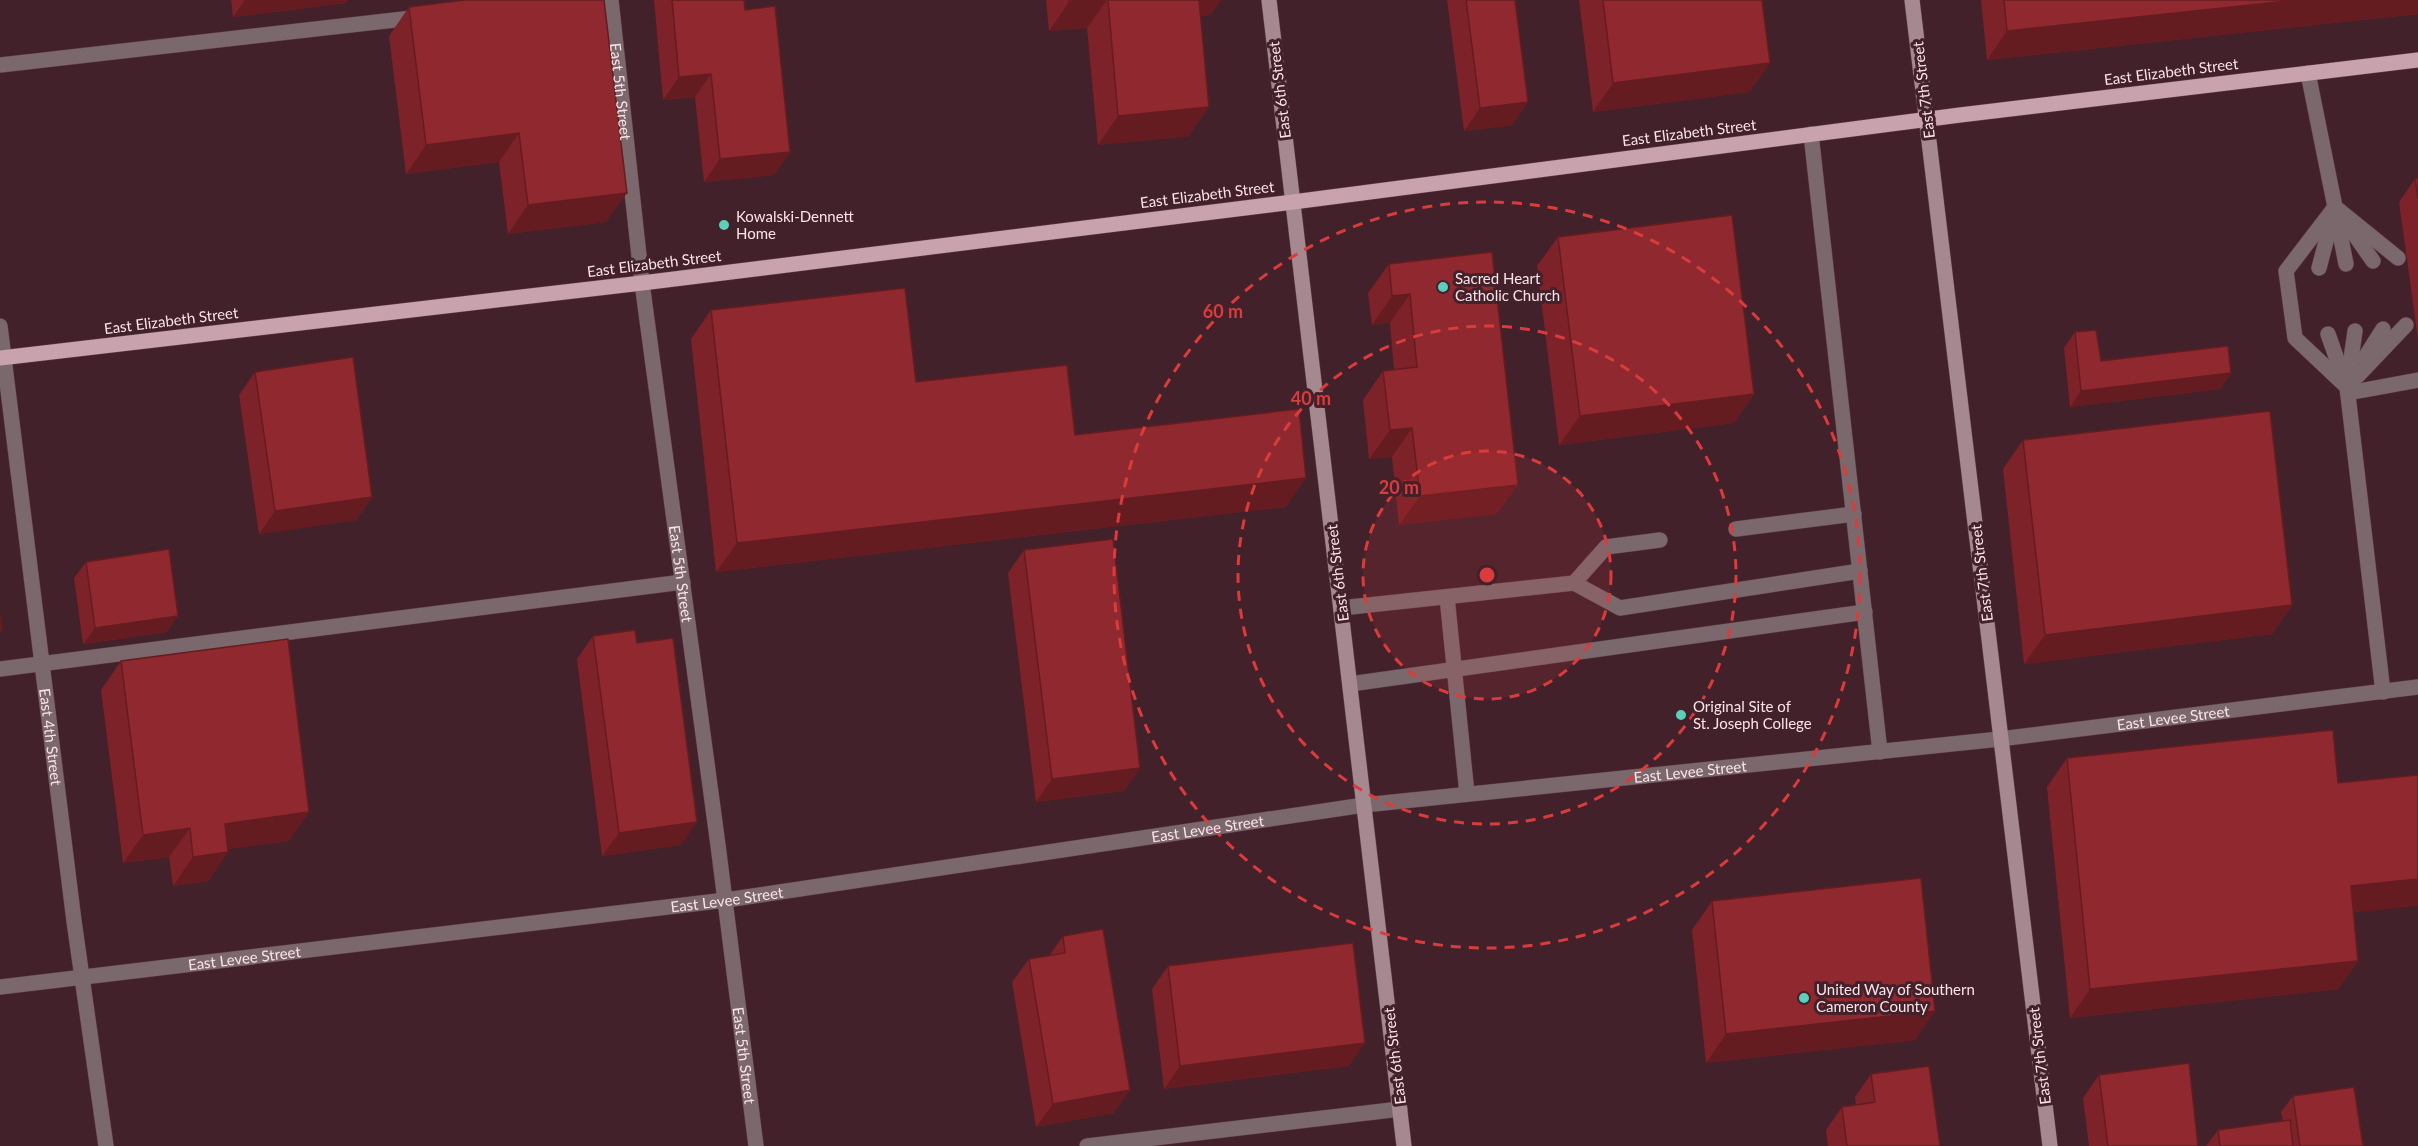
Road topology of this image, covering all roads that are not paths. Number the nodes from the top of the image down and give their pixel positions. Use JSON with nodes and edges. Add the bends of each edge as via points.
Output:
{"nodes":[{"id":1,"x":611,"y":0,"type":"edge"},
{"id":2,"x":1269,"y":0,"type":"edge"},
{"id":3,"x":1912,"y":0,"type":"edge"},
{"id":4,"x":437,"y":15,"type":"edge"},
{"id":5,"x":2418,"y":60,"type":"edge"},
{"id":6,"x":0,"y":65,"type":"edge"},
{"id":7,"x":2308,"y":73,"type":"junction"},
{"id":8,"x":1926,"y":119,"type":"junction"},
{"id":9,"x":1811,"y":134,"type":"junction"},
{"id":10,"x":1293,"y":202,"type":"junction"},
{"id":11,"x":2335,"y":207,"type":"junction"},
{"id":12,"x":2398,"y":258,"type":"dead end"},
{"id":13,"x":2373,"y":261,"type":"dead end"},
{"id":14,"x":2346,"y":264,"type":"dead end"},
{"id":15,"x":2319,"y":268,"type":"dead end"},
{"id":16,"x":642,"y":283,"type":"junction"},
{"id":17,"x":2406,"y":325,"type":"dead end"},
{"id":18,"x":0,"y":326,"type":"edge"},
{"id":19,"x":2383,"y":329,"type":"dead end"},
{"id":20,"x":2355,"y":331,"type":"dead end"},
{"id":21,"x":2328,"y":334,"type":"dead end"},
{"id":22,"x":2,"y":358,"type":"edge"},
{"id":23,"x":2418,"y":380,"type":"edge"},
{"id":24,"x":2347,"y":390,"type":"junction"},
{"id":25,"x":1854,"y":514,"type":"junction"},
{"id":26,"x":1736,"y":529,"type":"dead end"},
{"id":27,"x":1660,"y":540,"type":"dead end"},
{"id":28,"x":1860,"y":571,"type":"junction"},
{"id":29,"x":682,"y":582,"type":"junction"},
{"id":30,"x":1574,"y":583,"type":"junction"},
{"id":31,"x":1447,"y":597,"type":"junction"},
{"id":32,"x":1341,"y":608,"type":"junction"},
{"id":33,"x":1865,"y":612,"type":"junction"},
{"id":34,"x":42,"y":664,"type":"junction"},
{"id":35,"x":0,"y":669,"type":"edge"},
{"id":36,"x":1455,"y":671,"type":"junction"},
{"id":37,"x":1350,"y":684,"type":"junction"},
{"id":38,"x":2418,"y":687,"type":"edge"},
{"id":39,"x":2383,"y":692,"type":"junction"},
{"id":40,"x":2000,"y":739,"type":"junction"},
{"id":41,"x":1880,"y":752,"type":"junction"},
{"id":42,"x":1467,"y":794,"type":"junction"},
{"id":43,"x":1364,"y":805,"type":"junction"},
{"id":44,"x":726,"y":900,"type":"junction"},
{"id":45,"x":82,"y":978,"type":"junction"},
{"id":46,"x":0,"y":987,"type":"edge"},
{"id":47,"x":1400,"y":1109,"type":"junction"},
{"id":48,"x":106,"y":1146,"type":"edge"},
{"id":49,"x":756,"y":1146,"type":"edge"},
{"id":50,"x":1087,"y":1146,"type":"edge"},
{"id":51,"x":1404,"y":1146,"type":"edge"},
{"id":52,"x":2050,"y":1146,"type":"edge"}],
"edges":[{"from":1,"to":16,"type":"street","name":"East 5th Street"},
{"from":2,"to":10,"type":"main road","name":"East 6th Street"},
{"from":3,"to":8,"type":"main road","name":"East 7th Street"},
{"from":4,"to":6,"type":"street"},
{"from":5,"to":7,"type":"main road","name":"East Elizabeth Street"},
{"from":7,"to":8,"type":"main road","name":"East Elizabeth Street"},
{"from":7,"to":11,"type":"street"},
{"from":8,"to":9,"type":"main road","name":"East Elizabeth Street"},
{"from":8,"to":40,"type":"main road","name":"East 7th Street"},
{"from":9,"to":10,"type":"main road","name":"East Elizabeth Street"},
{"from":9,"to":25,"type":"street"},
{"from":10,"to":16,"type":"main road","name":"East Elizabeth Street"},
{"from":10,"to":32,"type":"main road","name":"East 6th Street"},
{"from":11,"to":12,"type":"street"},
{"from":11,"to":13,"type":"street"},
{"from":11,"to":14,"type":"street"},
{"from":11,"to":15,"type":"street"},
{"from":11,"to":24,"type":"street","via":[[2286,271],[2295,338]]},
{"from":16,"to":22,"type":"main road","name":"East Elizabeth Street"},
{"from":16,"to":29,"type":"street","name":"East 5th Street"},
{"from":17,"to":24,"type":"street"},
{"from":18,"to":22,"type":"street","name":"East 4th Street"},
{"from":19,"to":24,"type":"street"},
{"from":20,"to":24,"type":"street"},
{"from":21,"to":24,"type":"street"},
{"from":22,"to":34,"type":"street","name":"East 4th Street"},
{"from":23,"to":24,"type":"street"},
{"from":24,"to":39,"type":"street"},
{"from":25,"to":26,"type":"street"},
{"from":25,"to":28,"type":"street"},
{"from":27,"to":30,"type":"street","via":[[1606,547]]},
{"from":28,"to":30,"type":"street","via":[[1620,608]]},
{"from":28,"to":33,"type":"street"},
{"from":29,"to":34,"type":"street"},
{"from":29,"to":44,"type":"street","name":"East 5th Street"},
{"from":30,"to":31,"type":"street"},
{"from":31,"to":32,"type":"street"},
{"from":31,"to":36,"type":"street"},
{"from":32,"to":37,"type":"main road","name":"East 6th Street"},
{"from":33,"to":36,"type":"street"},
{"from":33,"to":41,"type":"street"},
{"from":34,"to":35,"type":"street"},
{"from":34,"to":45,"type":"street","name":"East 4th Street"},
{"from":36,"to":37,"type":"street"},
{"from":36,"to":42,"type":"street"},
{"from":37,"to":43,"type":"main road","name":"East 6th Street"},
{"from":38,"to":39,"type":"street","name":"East Levee Street"},
{"from":39,"to":40,"type":"street","name":"East Levee Street"},
{"from":40,"to":41,"type":"street","name":"East Levee Street"},
{"from":40,"to":52,"type":"main road","name":"East 7th Street"},
{"from":41,"to":42,"type":"street","name":"East Levee Street"},
{"from":42,"to":43,"type":"street","name":"East Levee Street"},
{"from":43,"to":44,"type":"street","name":"East Levee Street"},
{"from":43,"to":47,"type":"main road","name":"East 6th Street"},
{"from":44,"to":45,"type":"street","name":"East Levee Street"},
{"from":44,"to":49,"type":"street","name":"East 5th Street"},
{"from":45,"to":46,"type":"street","name":"East Levee Street"},
{"from":45,"to":48,"type":"street","name":"East 4th Street"},
{"from":47,"to":50,"type":"street"},
{"from":47,"to":51,"type":"main road","name":"East 6th Street"}]}
